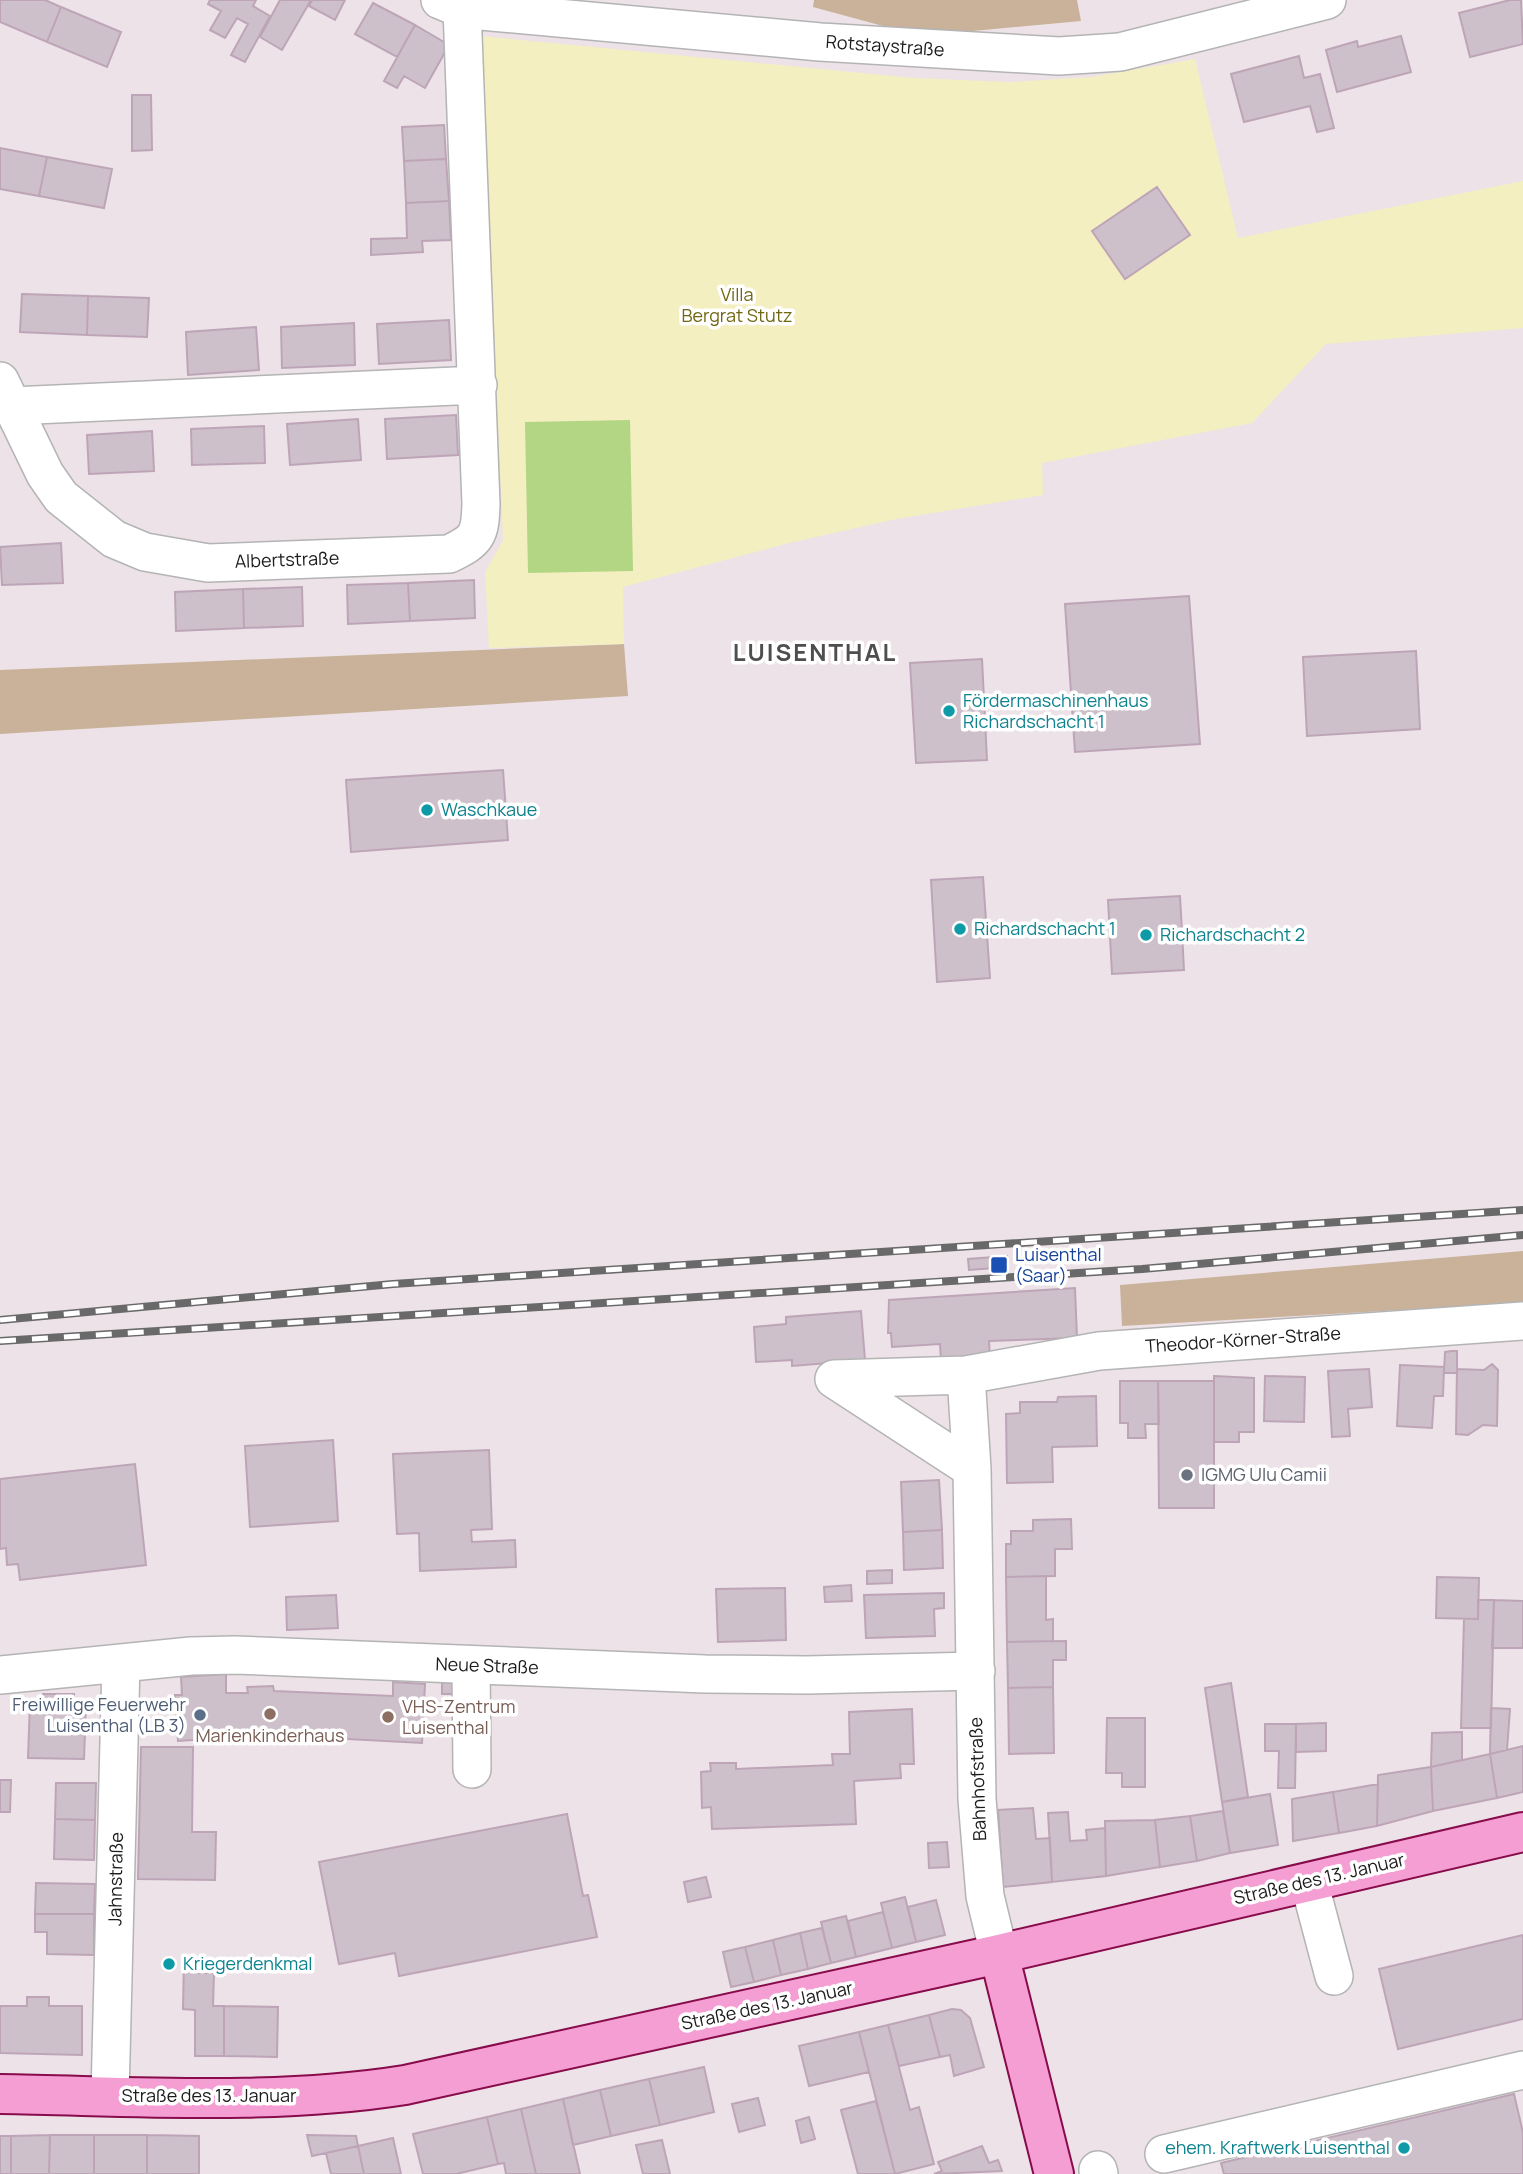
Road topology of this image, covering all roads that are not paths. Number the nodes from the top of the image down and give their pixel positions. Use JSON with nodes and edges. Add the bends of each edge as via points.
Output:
{"nodes":[{"id":1,"x":1326,"y":0,"type":"edge"},
{"id":2,"x":451,"y":5,"type":"edge"},
{"id":3,"x":478,"y":386,"type":"junction"},
{"id":4,"x":6,"y":394,"type":"edge"},
{"id":5,"x":1523,"y":1321,"type":"edge"},
{"id":6,"x":965,"y":1375,"type":"junction"},
{"id":7,"x":972,"y":1469,"type":"junction"},
{"id":8,"x":121,"y":1663,"type":"junction"},
{"id":9,"x":471,"y":1665,"type":"junction"},
{"id":10,"x":976,"y":1671,"type":"junction"},
{"id":11,"x":0,"y":1675,"type":"edge"},
{"id":12,"x":472,"y":1769,"type":"dead end"},
{"id":13,"x":1523,"y":1832,"type":"edge"},
{"id":14,"x":1309,"y":1882,"type":"junction"},
{"id":15,"x":999,"y":1954,"type":"junction"},
{"id":16,"x":1334,"y":1976,"type":"dead end"},
{"id":17,"x":1523,"y":2070,"type":"edge"},
{"id":18,"x":0,"y":2094,"type":"edge"},
{"id":19,"x":110,"y":2095,"type":"junction"},
{"id":20,"x":1164,"y":2154,"type":"dead end"},
{"id":21,"x":1054,"y":2174,"type":"edge"}],
"edges":[{"from":1,"to":2,"type":"street","name":"Rotstaystraße","via":[[1120,52],[1059,56],[820,42]]},
{"from":2,"to":3,"type":"street","name":"Albertstraße"},
{"from":3,"to":4,"type":"street","name":"Albertstraße"},
{"from":3,"to":4,"type":"street","name":"Albertstraße","via":[[481,530],[470,544],[449,554],[208,563],[145,552],[114,539],[61,497]]},
{"from":5,"to":6,"type":"street","name":"Theodor-Körner-Straße","via":[[1099,1351]]},
{"from":6,"to":7,"type":"street","name":"Bahnhofstraße"},
{"from":6,"to":7,"type":"street","name":"Theodor-Körner-Straße","via":[[834,1379]]},
{"from":7,"to":10,"type":"street","name":"Bahnhofstraße"},
{"from":8,"to":9,"type":"street","name":"Neue Straße","via":[[234,1656]]},
{"from":8,"to":11,"type":"street","name":"Neue Straße"},
{"from":8,"to":19,"type":"street","name":"Jahnstraße"},
{"from":9,"to":10,"type":"street","name":"Neue Straße","via":[[807,1675]]},
{"from":9,"to":12,"type":"street"},
{"from":10,"to":15,"type":"street","name":"Bahnhofstraße","via":[[983,1882]]},
{"from":13,"to":14,"type":"main road","name":"Straße des 13. Januar"},
{"from":14,"to":15,"type":"main road","name":"Straße des 13. Januar"},
{"from":14,"to":16,"type":"street"},
{"from":15,"to":19,"type":"main road","name":"Straße des 13. Januar","via":[[379,2089],[289,2097]]},
{"from":15,"to":21,"type":"main road","name":"Bahnhofstraße"},
{"from":17,"to":20,"type":"street"},
{"from":18,"to":19,"type":"main road","name":"Straße des 13. Januar"}]}
